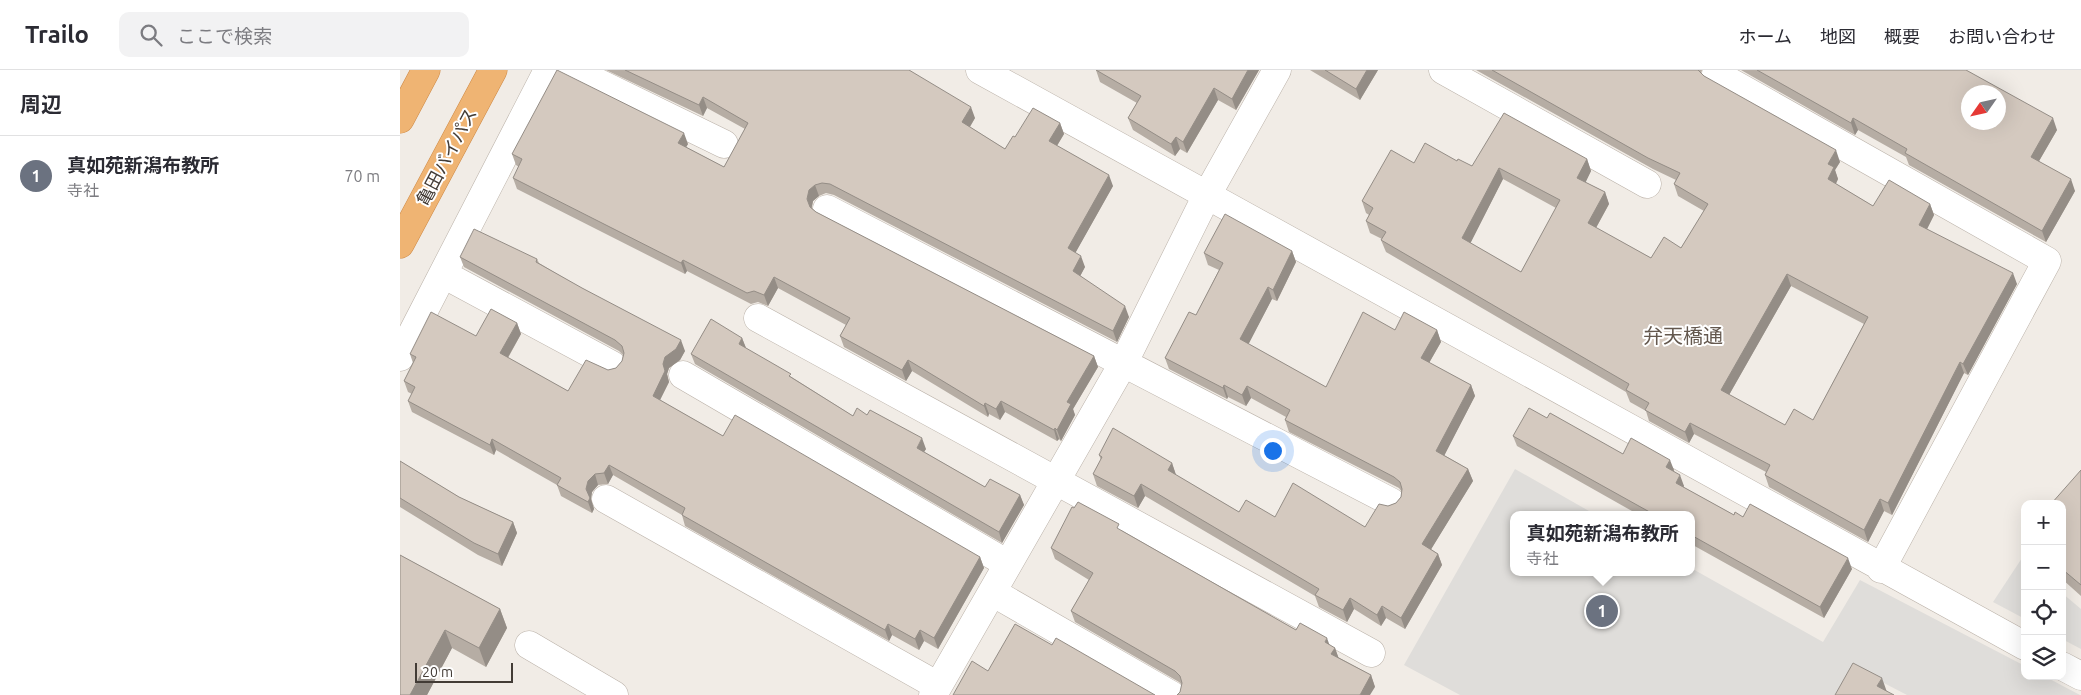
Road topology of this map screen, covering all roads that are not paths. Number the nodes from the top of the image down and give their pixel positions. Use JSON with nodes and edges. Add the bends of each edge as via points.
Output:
{"nodes":[{"id":1,"x":426,"y":70,"type":"edge"},
{"id":2,"x":493,"y":70,"type":"edge"},
{"id":3,"x":548,"y":70,"type":"edge"},
{"id":4,"x":572,"y":70,"type":"edge"},
{"id":5,"x":980,"y":70,"type":"edge"},
{"id":6,"x":1277,"y":70,"type":"edge"},
{"id":7,"x":1443,"y":70,"type":"edge"},
{"id":8,"x":1716,"y":74,"type":"dead end"},
{"id":9,"x":400,"y":119,"type":"edge"},
{"id":10,"x":724,"y":144,"type":"dead end"},
{"id":11,"x":1647,"y":184,"type":"dead end"},
{"id":12,"x":1207,"y":195,"type":"junction"},
{"id":13,"x":827,"y":209,"type":"dead end"},
{"id":14,"x":400,"y":244,"type":"edge"},
{"id":15,"x":443,"y":274,"type":"junction"},
{"id":16,"x":758,"y":318,"type":"dead end"},
{"id":17,"x":400,"y":357,"type":"edge"},
{"id":18,"x":1124,"y":362,"type":"junction"},
{"id":19,"x":612,"y":365,"type":"dead end"},
{"id":20,"x":683,"y":375,"type":"dead end"},
{"id":21,"x":1056,"y":479,"type":"junction"},
{"id":22,"x":606,"y":499,"type":"dead end"},
{"id":23,"x":1391,"y":502,"type":"dead end"},
{"id":24,"x":1008,"y":564,"type":"junction"},
{"id":25,"x":1881,"y":569,"type":"junction"},
{"id":26,"x":992,"y":592,"type":"junction"},
{"id":27,"x":2021,"y":644,"type":"edge"},
{"id":28,"x":529,"y":645,"type":"dead end"},
{"id":29,"x":1371,"y":653,"type":"dead end"},
{"id":30,"x":2066,"y":668,"type":"edge"},
{"id":31,"x":2081,"y":676,"type":"edge"},
{"id":32,"x":936,"y":690,"type":"edge"},
{"id":33,"x":614,"y":695,"type":"edge"},
{"id":34,"x":1171,"y":695,"type":"edge"}],
"edges":[{"from":1,"to":9,"type":"highway"},
{"from":2,"to":14,"type":"highway","name":"亀田バイパス"},
{"from":3,"to":15,"type":"street"},
{"from":4,"to":10,"type":"street"},
{"from":5,"to":12,"type":"street"},
{"from":6,"to":12,"type":"street"},
{"from":7,"to":11,"type":"street"},
{"from":8,"to":25,"type":"street","via":[[2047,261]]},
{"from":12,"to":18,"type":"street"},
{"from":12,"to":25,"type":"street"},
{"from":13,"to":18,"type":"street"},
{"from":15,"to":17,"type":"street"},
{"from":15,"to":19,"type":"street"},
{"from":16,"to":21,"type":"street"},
{"from":18,"to":21,"type":"street"},
{"from":18,"to":23,"type":"street"},
{"from":20,"to":24,"type":"street"},
{"from":21,"to":24,"type":"street"},
{"from":21,"to":29,"type":"street"},
{"from":22,"to":32,"type":"street"},
{"from":24,"to":26,"type":"street"},
{"from":25,"to":27,"type":"street"},
{"from":26,"to":32,"type":"street"},
{"from":26,"to":34,"type":"street"},
{"from":28,"to":33,"type":"street"},
{"from":30,"to":31,"type":"street"}]}
